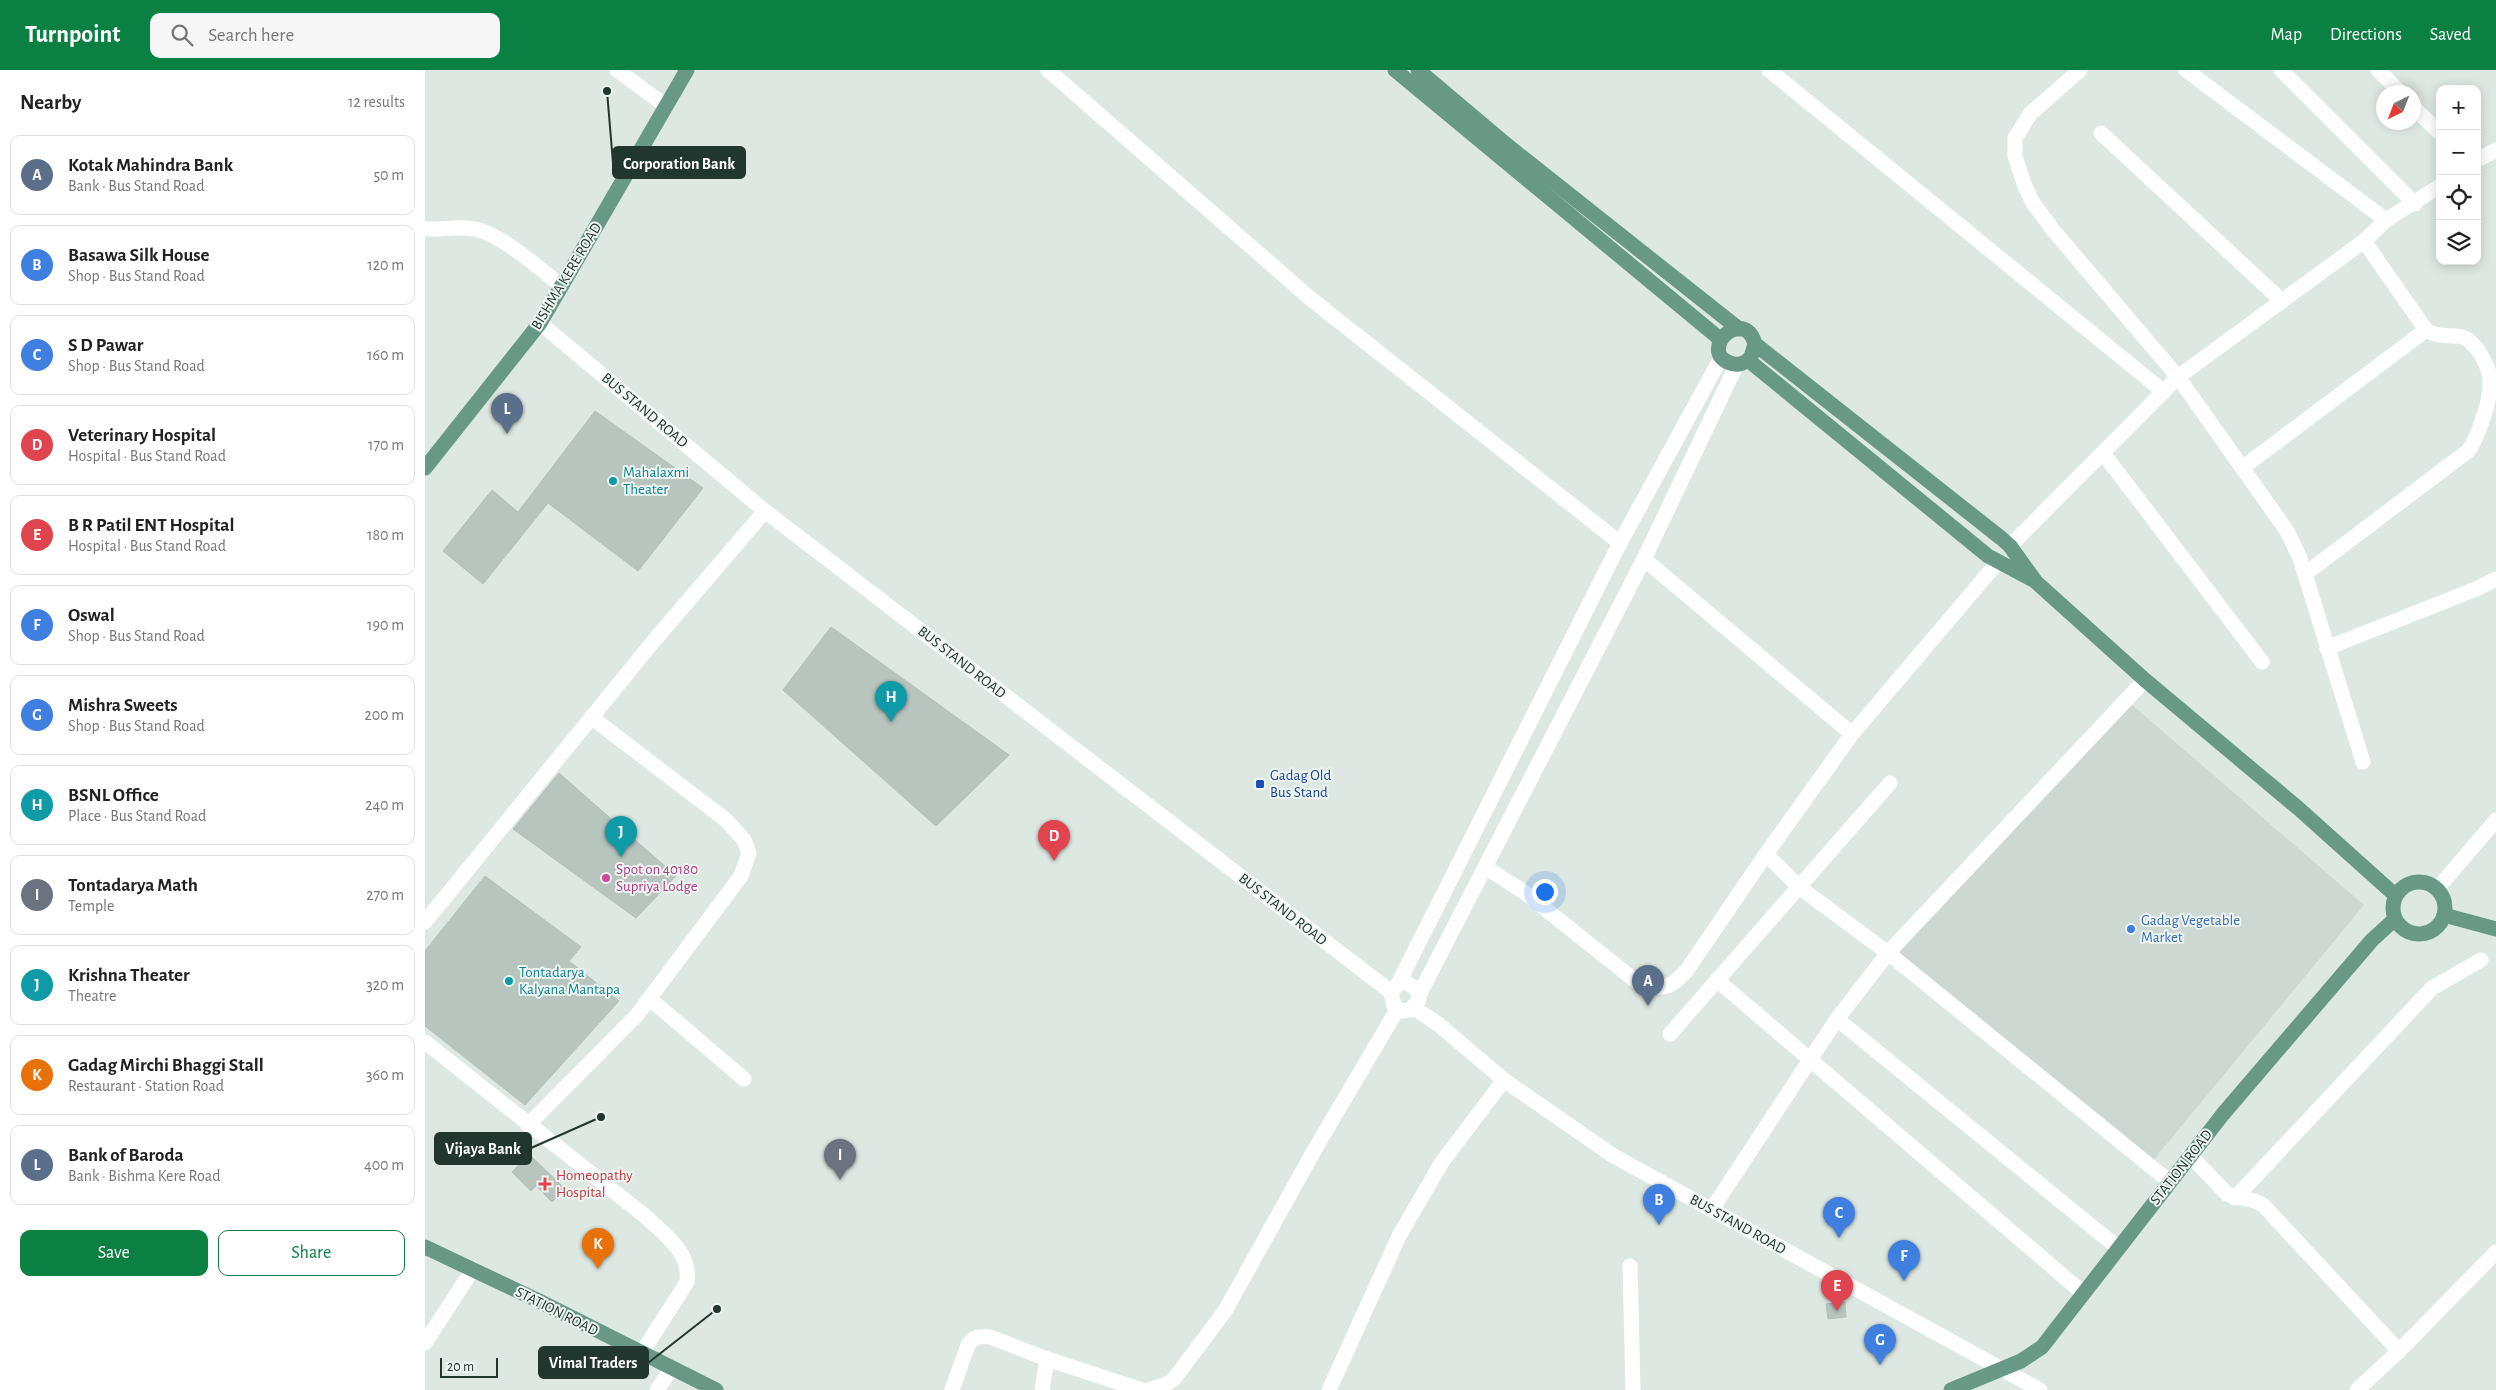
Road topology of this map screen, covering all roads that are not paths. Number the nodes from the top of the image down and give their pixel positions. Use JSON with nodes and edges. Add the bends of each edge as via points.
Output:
{"nodes":[{"id":1,"x":617,"y":70,"type":"edge"},
{"id":2,"x":687,"y":70,"type":"edge"},
{"id":3,"x":1048,"y":70,"type":"edge"},
{"id":4,"x":1395,"y":70,"type":"edge"},
{"id":5,"x":1418,"y":70,"type":"edge"},
{"id":6,"x":1769,"y":70,"type":"edge"},
{"id":7,"x":2080,"y":70,"type":"edge"},
{"id":8,"x":2186,"y":70,"type":"edge"},
{"id":9,"x":2281,"y":70,"type":"edge"},
{"id":10,"x":2388,"y":73,"type":"edge"},
{"id":11,"x":2396,"y":85,"type":"edge"},
{"id":12,"x":666,"y":106,"type":"junction"},
{"id":13,"x":2421,"y":115,"type":"edge"},
{"id":14,"x":2437,"y":130,"type":"edge"},
{"id":15,"x":2101,"y":133,"type":"dead end"},
{"id":16,"x":2496,"y":150,"type":"edge"},
{"id":17,"x":2481,"y":158,"type":"edge"},
{"id":18,"x":2436,"y":189,"type":"edge"},
{"id":19,"x":2415,"y":204,"type":"junction"},
{"id":20,"x":2386,"y":220,"type":"junction"},
{"id":21,"x":425,"y":229,"type":"edge"},
{"id":22,"x":2364,"y":241,"type":"junction"},
{"id":23,"x":561,"y":285,"type":"junction"},
{"id":24,"x":2282,"y":301,"type":"junction"},
{"id":25,"x":540,"y":323,"type":"junction"},
{"id":26,"x":1739,"y":329,"type":"junction"},
{"id":27,"x":2426,"y":330,"type":"junction"},
{"id":28,"x":1720,"y":339,"type":"junction"},
{"id":29,"x":1755,"y":344,"type":"junction"},
{"id":30,"x":1722,"y":356,"type":"junction"},
{"id":31,"x":1743,"y":362,"type":"junction"},
{"id":32,"x":2178,"y":377,"type":"junction"},
{"id":33,"x":2164,"y":392,"type":"junction"},
{"id":34,"x":2103,"y":453,"type":"junction"},
{"id":35,"x":425,"y":468,"type":"edge"},
{"id":36,"x":2242,"y":468,"type":"junction"},
{"id":37,"x":765,"y":511,"type":"junction"},
{"id":38,"x":1620,"y":543,"type":"junction"},
{"id":39,"x":2011,"y":546,"type":"junction"},
{"id":40,"x":1644,"y":559,"type":"junction"},
{"id":41,"x":1998,"y":562,"type":"junction"},
{"id":42,"x":2305,"y":574,"type":"junction"},
{"id":43,"x":2496,"y":579,"type":"edge"},
{"id":44,"x":2036,"y":582,"type":"junction"},
{"id":45,"x":2327,"y":648,"type":"junction"},
{"id":46,"x":2262,"y":662,"type":"dead end"},
{"id":47,"x":2145,"y":680,"type":"junction"},
{"id":48,"x":591,"y":717,"type":"junction"},
{"id":49,"x":1852,"y":734,"type":"junction"},
{"id":50,"x":2363,"y":762,"type":"dead end"},
{"id":51,"x":1890,"y":783,"type":"dead end"},
{"id":52,"x":2496,"y":820,"type":"edge"},
{"id":53,"x":1766,"y":854,"type":"junction"},
{"id":54,"x":1485,"y":867,"type":"junction"},
{"id":55,"x":1799,"y":887,"type":"junction"},
{"id":56,"x":2437,"y":889,"type":"junction"},
{"id":57,"x":2395,"y":895,"type":"junction"},
{"id":58,"x":2444,"y":915,"type":"junction"},
{"id":59,"x":2395,"y":919,"type":"junction"},
{"id":60,"x":425,"y":922,"type":"edge"},
{"id":61,"x":2496,"y":929,"type":"edge"},
{"id":62,"x":1888,"y":953,"type":"junction"},
{"id":63,"x":2481,"y":960,"type":"dead end"},
{"id":64,"x":1717,"y":980,"type":"junction"},
{"id":65,"x":1395,"y":988,"type":"junction"},
{"id":66,"x":650,"y":999,"type":"junction"},
{"id":67,"x":1417,"y":1002,"type":"junction"},
{"id":68,"x":1397,"y":1010,"type":"junction"},
{"id":69,"x":1837,"y":1019,"type":"junction"},
{"id":70,"x":1670,"y":1034,"type":"dead end"},
{"id":71,"x":425,"y":1042,"type":"edge"},
{"id":72,"x":1810,"y":1061,"type":"junction"},
{"id":73,"x":744,"y":1079,"type":"dead end"},
{"id":74,"x":1504,"y":1080,"type":"junction"},
{"id":75,"x":528,"y":1125,"type":"junction"},
{"id":76,"x":2190,"y":1155,"type":"junction"},
{"id":77,"x":2170,"y":1182,"type":"junction"},
{"id":78,"x":2235,"y":1198,"type":"junction"},
{"id":79,"x":1712,"y":1209,"type":"junction"},
{"id":80,"x":425,"y":1247,"type":"edge"},
{"id":81,"x":2117,"y":1248,"type":"junction"},
{"id":82,"x":2496,"y":1252,"type":"edge"},
{"id":83,"x":1631,"y":1266,"type":"dead end"},
{"id":84,"x":473,"y":1269,"type":"junction"},
{"id":85,"x":2083,"y":1293,"type":"junction"},
{"id":86,"x":425,"y":1343,"type":"edge"},
{"id":87,"x":2399,"y":1351,"type":"junction"},
{"id":88,"x":641,"y":1354,"type":"junction"},
{"id":89,"x":1047,"y":1359,"type":"junction"},
{"id":90,"x":672,"y":1368,"type":"junction"},
{"id":91,"x":2000,"y":1370,"type":"junction"},
{"id":92,"x":657,"y":1390,"type":"edge"},
{"id":93,"x":716,"y":1390,"type":"edge"},
{"id":94,"x":952,"y":1390,"type":"edge"},
{"id":95,"x":1042,"y":1390,"type":"edge"},
{"id":96,"x":1142,"y":1390,"type":"edge"},
{"id":97,"x":1148,"y":1390,"type":"edge"},
{"id":98,"x":1329,"y":1390,"type":"edge"},
{"id":99,"x":1633,"y":1390,"type":"edge"},
{"id":100,"x":1951,"y":1390,"type":"edge"},
{"id":101,"x":2040,"y":1390,"type":"edge"},
{"id":102,"x":2357,"y":1390,"type":"edge"}],
"edges":[{"from":1,"to":12,"type":"street"},
{"from":2,"to":12,"type":"main road","name":"BISHMA KERE ROAD"},
{"from":3,"to":38,"type":"street","via":[[1311,299]]},
{"from":4,"to":28,"type":"main road"},
{"from":5,"to":26,"type":"main road","via":[[1508,146]]},
{"from":6,"to":33,"type":"street"},
{"from":7,"to":32,"type":"street","via":[[2030,114],[2015,138],[2015,156],[2033,203]]},
{"from":8,"to":20,"type":"street"},
{"from":9,"to":19,"type":"street"},
{"from":10,"to":11,"type":"street"},
{"from":12,"to":23,"type":"main road","name":"BISHMA KERE ROAD"},
{"from":13,"to":14,"type":"street"},
{"from":15,"to":24,"type":"street"},
{"from":16,"to":17,"type":"street"},
{"from":18,"to":19,"type":"street"},
{"from":19,"to":20,"type":"street"},
{"from":20,"to":22,"type":"street"},
{"from":21,"to":23,"type":"street","via":[[478,230],[496,238]]},
{"from":22,"to":24,"type":"street"},
{"from":22,"to":27,"type":"street"},
{"from":23,"to":25,"type":"main road","name":"BISHMA KERE ROAD"},
{"from":24,"to":32,"type":"street"},
{"from":25,"to":35,"type":"main road","name":"BISHMA KERE ROAD"},
{"from":25,"to":37,"type":"street","name":"BUS STAND ROAD"},
{"from":26,"to":28,"type":"main road","via":[[1728,331]]},
{"from":26,"to":29,"type":"main road","via":[[1749,334]]},
{"from":27,"to":36,"type":"street"},
{"from":27,"to":42,"type":"street","via":[[2435,336],[2465,338],[2486,364],[2491,384],[2476,441],[2468,451]]},
{"from":28,"to":30,"type":"main road"},
{"from":29,"to":31,"type":"main road","via":[[1753,353]]},
{"from":29,"to":39,"type":"main road"},
{"from":30,"to":31,"type":"main road","via":[[1731,364]]},
{"from":30,"to":38,"type":"street"},
{"from":31,"to":40,"type":"street"},
{"from":31,"to":41,"type":"main road"},
{"from":32,"to":33,"type":"street"},
{"from":32,"to":36,"type":"street"},
{"from":33,"to":34,"type":"street"},
{"from":34,"to":39,"type":"street"},
{"from":34,"to":46,"type":"street"},
{"from":36,"to":42,"type":"street","via":[[2287,531]]},
{"from":37,"to":48,"type":"street"},
{"from":37,"to":65,"type":"street","name":"BUS STAND ROAD"},
{"from":38,"to":65,"type":"street"},
{"from":39,"to":44,"type":"main road"},
{"from":40,"to":49,"type":"street"},
{"from":40,"to":54,"type":"street"},
{"from":41,"to":44,"type":"main road"},
{"from":41,"to":49,"type":"street"},
{"from":42,"to":45,"type":"street"},
{"from":43,"to":45,"type":"street","via":[[2477,590]]},
{"from":44,"to":47,"type":"main road"},
{"from":45,"to":50,"type":"street"},
{"from":47,"to":57,"type":"main road","via":[[2298,808]]},
{"from":47,"to":62,"type":"street"},
{"from":48,"to":60,"type":"street"},
{"from":48,"to":66,"type":"street","via":[[726,820],[743,840],[749,853],[741,876]]},
{"from":49,"to":53,"type":"street"},
{"from":51,"to":55,"type":"street"},
{"from":52,"to":56,"type":"street"},
{"from":53,"to":54,"type":"street","via":[[1687,970],[1675,984],[1659,989],[1642,986],[1525,892]]},
{"from":53,"to":55,"type":"street"},
{"from":54,"to":67,"type":"street"},
{"from":55,"to":62,"type":"street"},
{"from":55,"to":64,"type":"street"},
{"from":56,"to":57,"type":"main road","via":[[2420,881],[2409,884]]},
{"from":56,"to":58,"type":"main road","via":[[2445,906]]},
{"from":57,"to":59,"type":"main road"},
{"from":58,"to":59,"type":"main road","via":[[2434,929],[2417,934],[2401,927]]},
{"from":58,"to":61,"type":"main road"},
{"from":59,"to":76,"type":"main road","name":"STATION ROAD","via":[[2371,940]]},
{"from":62,"to":69,"type":"street"},
{"from":62,"to":77,"type":"street"},
{"from":63,"to":78,"type":"street","via":[[2432,988]]},
{"from":64,"to":70,"type":"street"},
{"from":64,"to":72,"type":"street"},
{"from":65,"to":67,"type":"street","via":[[1405,982],[1412,984]]},
{"from":65,"to":68,"type":"street","via":[[1391,1002]]},
{"from":66,"to":73,"type":"street"},
{"from":66,"to":75,"type":"street"},
{"from":67,"to":68,"type":"street","via":[[1406,1011]]},
{"from":67,"to":74,"type":"street","name":"BUS STAND ROAD"},
{"from":68,"to":97,"type":"street","via":[[1225,1311],[1174,1379]]},
{"from":69,"to":72,"type":"street"},
{"from":69,"to":81,"type":"street"},
{"from":71,"to":75,"type":"street"},
{"from":72,"to":79,"type":"street"},
{"from":72,"to":85,"type":"street"},
{"from":74,"to":79,"type":"street","name":"BUS STAND ROAD","via":[[1612,1155]]},
{"from":74,"to":98,"type":"street","via":[[1442,1162],[1399,1236]]},
{"from":75,"to":88,"type":"street","via":[[645,1216],[686,1259],[687,1282]]},
{"from":76,"to":77,"type":"main road","name":"STATION ROAD"},
{"from":76,"to":78,"type":"street","via":[[2218,1187]]},
{"from":77,"to":81,"type":"main road","name":"STATION ROAD"},
{"from":78,"to":87,"type":"street","via":[[2246,1197],[2263,1205]]},
{"from":79,"to":91,"type":"street","name":"BUS STAND ROAD"},
{"from":80,"to":84,"type":"main road","name":"STATION ROAD"},
{"from":81,"to":85,"type":"main road","name":"STATION ROAD"},
{"from":82,"to":87,"type":"street"},
{"from":83,"to":99,"type":"street"},
{"from":84,"to":86,"type":"street"},
{"from":84,"to":88,"type":"main road","name":"STATION ROAD"},
{"from":85,"to":91,"type":"main road","name":"STATION ROAD","via":[[2042,1347]]},
{"from":87,"to":102,"type":"street"},
{"from":88,"to":90,"type":"main road","name":"STATION ROAD"},
{"from":89,"to":94,"type":"street","via":[[990,1337],[972,1339],[961,1359]]},
{"from":89,"to":95,"type":"street"},
{"from":89,"to":96,"type":"street"},
{"from":90,"to":92,"type":"street"},
{"from":90,"to":93,"type":"main road","name":"STATION ROAD"},
{"from":91,"to":100,"type":"main road","name":"STATION ROAD"},
{"from":91,"to":101,"type":"street","name":"BUS STAND ROAD"}]}
